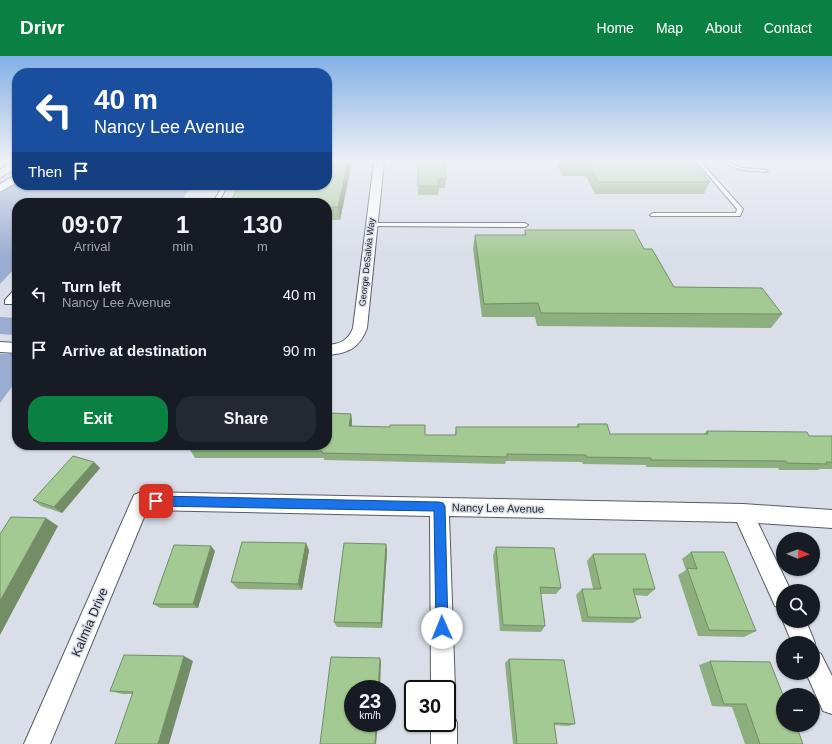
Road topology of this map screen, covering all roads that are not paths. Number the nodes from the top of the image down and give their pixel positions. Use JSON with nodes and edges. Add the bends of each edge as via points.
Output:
{"nodes":[{"id":1,"x":375,"y":194,"type":"edge"},
{"id":2,"x":727,"y":194,"type":"edge"},
{"id":3,"x":653,"y":215,"type":"dead end"},
{"id":4,"x":371,"y":224,"type":"junction"},
{"id":5,"x":525,"y":225,"type":"dead end"},
{"id":6,"x":12,"y":296,"type":"edge"},
{"id":7,"x":12,"y":302,"type":"edge"},
{"id":8,"x":0,"y":347,"type":"edge"},
{"id":9,"x":12,"y":348,"type":"edge"},
{"id":10,"x":332,"y":350,"type":"edge"},
{"id":11,"x":141,"y":501,"type":"joint"},
{"id":12,"x":439,"y":506,"type":"junction"},
{"id":13,"x":743,"y":513,"type":"junction"},
{"id":14,"x":832,"y":519,"type":"edge"},
{"id":15,"x":776,"y":584,"type":"edge"},
{"id":16,"x":820,"y":677,"type":"edge"},
{"id":17,"x":443,"y":680,"type":"edge"},
{"id":18,"x":832,"y":702,"type":"edge"},
{"id":19,"x":444,"y":732,"type":"edge"},
{"id":20,"x":37,"y":744,"type":"edge"},
{"id":21,"x":444,"y":744,"type":"edge"}],
"edges":[{"from":1,"to":4,"type":"street","name":"George DeSalvia Way"},
{"from":2,"to":3,"type":"lane","via":[[740,209],[738,216]]},
{"from":4,"to":5,"type":"lane"},
{"from":4,"to":10,"type":"street","name":"George DeSalvia Way","via":[[357,338],[349,346]]},
{"from":6,"to":7,"type":"lane","via":[[7,302]]},
{"from":8,"to":9,"type":"street"},
{"from":11,"to":12,"type":"street","name":"Nancy Lee Avenue"},
{"from":11,"to":20,"type":"street","name":"Kalmia Drive"},
{"from":12,"to":13,"type":"street","name":"Nancy Lee Avenue"},
{"from":12,"to":17,"type":"street"},
{"from":13,"to":14,"type":"street","name":"Nancy Lee Avenue"},
{"from":13,"to":15,"type":"street"},
{"from":16,"to":18,"type":"street"},
{"from":19,"to":21,"type":"street"}]}
